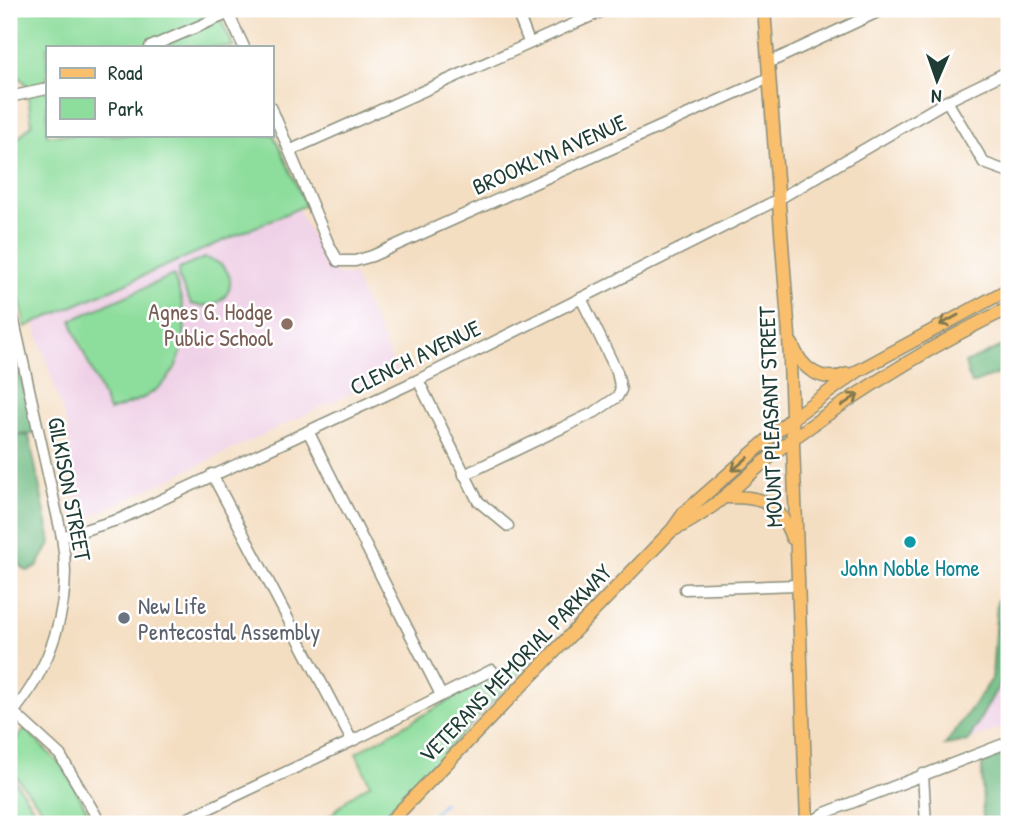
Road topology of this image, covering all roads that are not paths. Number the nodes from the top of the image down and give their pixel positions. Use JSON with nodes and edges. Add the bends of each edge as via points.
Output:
{"nodes":[{"id":1,"x":516,"y":9,"type":"edge"},
{"id":2,"x":607,"y":9,"type":"edge"},
{"id":3,"x":764,"y":9,"type":"edge"},
{"id":4,"x":884,"y":9,"type":"edge"},
{"id":5,"x":234,"y":11,"type":"edge"},
{"id":6,"x":529,"y":42,"type":"junction"},
{"id":7,"x":152,"y":46,"type":"edge"},
{"id":8,"x":244,"y":46,"type":"edge"},
{"id":9,"x":768,"y":63,"type":"junction"},
{"id":10,"x":1009,"y":71,"type":"edge"},
{"id":11,"x":769,"y":78,"type":"junction"},
{"id":12,"x":46,"y":89,"type":"edge"},
{"id":13,"x":9,"y":97,"type":"edge"},
{"id":14,"x":947,"y":101,"type":"junction"},
{"id":15,"x":273,"y":111,"type":"edge"},
{"id":16,"x":291,"y":150,"type":"junction"},
{"id":17,"x":1009,"y":172,"type":"edge"},
{"id":18,"x":779,"y":199,"type":"junction"},
{"id":19,"x":1009,"y":289,"type":"edge"},
{"id":20,"x":581,"y":298,"type":"junction"},
{"id":21,"x":9,"y":299,"type":"edge"},
{"id":22,"x":1009,"y":308,"type":"edge"},
{"id":23,"x":789,"y":335,"type":"junction"},
{"id":24,"x":858,"y":371,"type":"junction"},
{"id":25,"x":418,"y":380,"type":"junction"},
{"id":26,"x":792,"y":419,"type":"junction"},
{"id":27,"x":308,"y":431,"type":"junction"},
{"id":28,"x":793,"y":438,"type":"junction"},
{"id":29,"x":212,"y":474,"type":"junction"},
{"id":30,"x":464,"y":475,"type":"junction"},
{"id":31,"x":724,"y":496,"type":"junction"},
{"id":32,"x":508,"y":526,"type":"dead end"},
{"id":33,"x":672,"y":530,"type":"junction"},
{"id":34,"x":62,"y":537,"type":"junction"},
{"id":35,"x":796,"y":548,"type":"junction"},
{"id":36,"x":797,"y":585,"type":"junction"},
{"id":37,"x":685,"y":589,"type":"dead end"},
{"id":38,"x":492,"y":670,"type":"dead end"},
{"id":39,"x":441,"y":695,"type":"junction"},
{"id":40,"x":11,"y":715,"type":"edge"},
{"id":41,"x":352,"y":741,"type":"junction"},
{"id":42,"x":1009,"y":742,"type":"edge"},
{"id":43,"x":923,"y":774,"type":"junction"},
{"id":44,"x":102,"y":824,"type":"edge"},
{"id":45,"x":176,"y":824,"type":"edge"},
{"id":46,"x":388,"y":824,"type":"edge"},
{"id":47,"x":808,"y":824,"type":"edge"},
{"id":48,"x":926,"y":824,"type":"edge"}],
"edges":[{"from":1,"to":6,"type":"street"},
{"from":2,"to":6,"type":"street"},
{"from":3,"to":9,"type":"main road","name":"MOUNT PLEASANT STREET"},
{"from":4,"to":9,"type":"street"},
{"from":5,"to":7,"type":"street"},
{"from":5,"to":8,"type":"street"},
{"from":6,"to":16,"type":"street"},
{"from":9,"to":11,"type":"main road","name":"MOUNT PLEASANT STREET"},
{"from":10,"to":14,"type":"street","name":"CLENCH AVENUE"},
{"from":11,"to":16,"type":"street","name":"BROOKLYN AVENUE","via":[[372,256],[345,262],[338,261],[328,243]]},
{"from":11,"to":18,"type":"main road","name":"MOUNT PLEASANT STREET"},
{"from":12,"to":13,"type":"street"},
{"from":14,"to":17,"type":"street","via":[[984,163]]},
{"from":14,"to":18,"type":"street","name":"CLENCH AVENUE"},
{"from":15,"to":16,"type":"street"},
{"from":18,"to":20,"type":"street","name":"CLENCH AVENUE"},
{"from":18,"to":23,"type":"main road","name":"MOUNT PLEASANT STREET"},
{"from":19,"to":24,"type":"main road","name":"VETERANS MEMORIAL PARKWAY","one_way":true},
{"from":20,"to":25,"type":"street","name":"CLENCH AVENUE"},
{"from":20,"to":30,"type":"street","via":[[617,372],[621,390],[617,397]]},
{"from":21,"to":34,"type":"street","name":"GILKISON STREET"},
{"from":28,"to":22,"type":"main road","name":"VETERANS MEMORIAL PARKWAY","one_way":true,"via":[[900,368]]},
{"from":23,"to":24,"type":"main road","via":[[796,354],[811,372],[830,378]]},
{"from":23,"to":26,"type":"main road","name":"MOUNT PLEASANT STREET"},
{"from":24,"to":26,"type":"main road","name":"VETERANS MEMORIAL PARKWAY"},
{"from":25,"to":27,"type":"street","name":"CLENCH AVENUE"},
{"from":25,"to":30,"type":"street"},
{"from":26,"to":28,"type":"main road","name":"MOUNT PLEASANT STREET"},
{"from":26,"to":33,"type":"main road","name":"VETERANS MEMORIAL PARKWAY","one_way":true,"via":[[684,513]]},
{"from":27,"to":29,"type":"street","name":"CLENCH AVENUE"},
{"from":27,"to":39,"type":"street"},
{"from":28,"to":31,"type":"main road","name":"VETERANS MEMORIAL PARKWAY"},
{"from":28,"to":35,"type":"main road","name":"MOUNT PLEASANT STREET"},
{"from":29,"to":34,"type":"street","name":"CLENCH AVENUE","via":[[120,519]]},
{"from":29,"to":41,"type":"street"},
{"from":30,"to":32,"type":"street","via":[[484,509]]},
{"from":31,"to":33,"type":"main road","name":"VETERANS MEMORIAL PARKWAY","via":[[698,519]]},
{"from":31,"to":35,"type":"main road","via":[[766,501],[786,522]]},
{"from":33,"to":46,"type":"main road","name":"VETERANS MEMORIAL PARKWAY"},
{"from":34,"to":40,"type":"street","name":"GILKISON STREET","via":[[64,586],[58,625],[42,669]]},
{"from":35,"to":36,"type":"main road","name":"MOUNT PLEASANT STREET"},
{"from":36,"to":37,"type":"street"},
{"from":36,"to":47,"type":"main road","name":"MOUNT PLEASANT STREET"},
{"from":38,"to":39,"type":"street"},
{"from":39,"to":41,"type":"street"},
{"from":40,"to":44,"type":"street","via":[[60,755]]},
{"from":41,"to":45,"type":"street"},
{"from":42,"to":43,"type":"street"},
{"from":43,"to":47,"type":"street"},
{"from":43,"to":48,"type":"street"}]}
